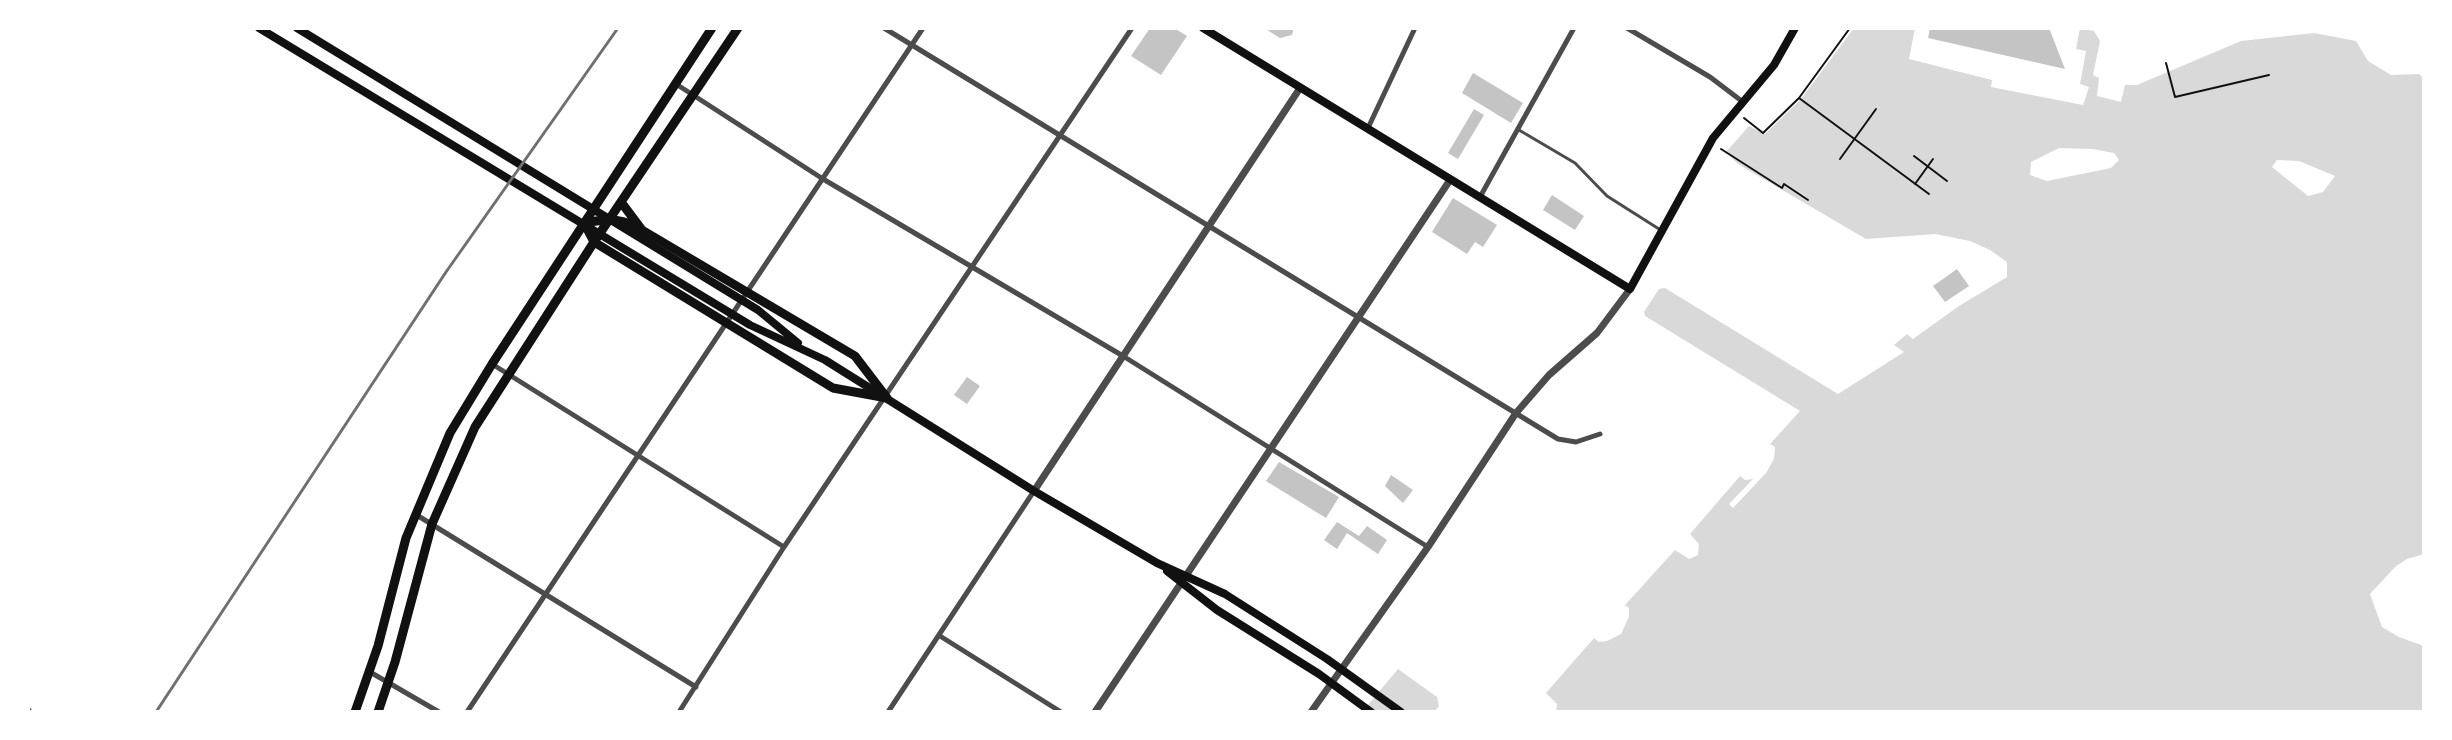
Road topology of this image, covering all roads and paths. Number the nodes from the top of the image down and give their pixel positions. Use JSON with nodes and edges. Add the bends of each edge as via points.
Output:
{"nodes":[{"id":1,"x":259,"y":28,"type":"edge"},
{"id":2,"x":297,"y":28,"type":"edge"},
{"id":3,"x":712,"y":28,"type":"edge"},
{"id":4,"x":738,"y":28,"type":"edge"},
{"id":5,"x":884,"y":28,"type":"edge"},
{"id":6,"x":923,"y":28,"type":"edge"},
{"id":7,"x":1132,"y":28,"type":"edge"},
{"id":8,"x":1415,"y":28,"type":"edge"},
{"id":9,"x":1574,"y":28,"type":"edge"},
{"id":10,"x":1627,"y":28,"type":"edge"},
{"id":11,"x":1795,"y":28,"type":"edge"},
{"id":12,"x":1850,"y":28,"type":"edge"},
{"id":13,"x":1207,"y":29,"type":"edge"},
{"id":14,"x":912,"y":46,"type":"junction"},
{"id":15,"x":2166,"y":63,"type":"dead end"},
{"id":16,"x":2269,"y":75,"type":"dead end"},
{"id":17,"x":675,"y":83,"type":"junction"},
{"id":18,"x":1300,"y":88,"type":"junction"},
{"id":19,"x":691,"y":94,"type":"junction"},
{"id":20,"x":1799,"y":98,"type":"junction"},
{"id":21,"x":1743,"y":102,"type":"junction"},
{"id":22,"x":1876,"y":109,"type":"dead end"},
{"id":23,"x":1744,"y":118,"type":"dead end"},
{"id":24,"x":1367,"y":129,"type":"junction"},
{"id":25,"x":1518,"y":129,"type":"junction"},
{"id":26,"x":1060,"y":135,"type":"junction"},
{"id":27,"x":1855,"y":139,"type":"junction"},
{"id":28,"x":1721,"y":149,"type":"dead end"},
{"id":29,"x":1914,"y":156,"type":"dead end"},
{"id":30,"x":1840,"y":159,"type":"dead end"},
{"id":31,"x":1933,"y":159,"type":"dead end"},
{"id":32,"x":1928,"y":166,"type":"junction"},
{"id":33,"x":823,"y":179,"type":"junction"},
{"id":34,"x":1450,"y":180,"type":"junction"},
{"id":35,"x":1947,"y":181,"type":"dead end"},
{"id":36,"x":1915,"y":184,"type":"junction"},
{"id":37,"x":1929,"y":194,"type":"dead end"},
{"id":38,"x":1480,"y":197,"type":"junction"},
{"id":39,"x":1808,"y":200,"type":"dead end"},
{"id":40,"x":621,"y":202,"type":"junction"},
{"id":41,"x":609,"y":219,"type":"junction"},
{"id":42,"x":584,"y":223,"type":"junction"},
{"id":43,"x":1209,"y":226,"type":"junction"},
{"id":44,"x":642,"y":230,"type":"junction"},
{"id":45,"x":1662,"y":231,"type":"junction"},
{"id":46,"x":594,"y":242,"type":"junction"},
{"id":47,"x":974,"y":267,"type":"junction"},
{"id":48,"x":1630,"y":289,"type":"junction"},
{"id":49,"x":747,"y":292,"type":"junction"},
{"id":50,"x":1358,"y":315,"type":"junction"},
{"id":51,"x":725,"y":321,"type":"junction"},
{"id":52,"x":808,"y":351,"type":"junction"},
{"id":53,"x":1123,"y":356,"type":"junction"},
{"id":54,"x":492,"y":364,"type":"junction"},
{"id":55,"x":508,"y":374,"type":"junction"},
{"id":56,"x":887,"y":398,"type":"junction"},
{"id":57,"x":1516,"y":413,"type":"junction"},
{"id":58,"x":1600,"y":434,"type":"dead end"},
{"id":59,"x":1270,"y":448,"type":"junction"},
{"id":60,"x":640,"y":455,"type":"junction"},
{"id":61,"x":1034,"y":491,"type":"junction"},
{"id":62,"x":415,"y":514,"type":"junction"},
{"id":63,"x":432,"y":524,"type":"junction"},
{"id":64,"x":784,"y":547,"type":"junction"},
{"id":65,"x":1428,"y":547,"type":"junction"},
{"id":66,"x":1157,"y":563,"type":"junction"},
{"id":67,"x":548,"y":593,"type":"junction"},
{"id":68,"x":940,"y":635,"type":"junction"},
{"id":69,"x":370,"y":672,"type":"junction"},
{"id":70,"x":388,"y":683,"type":"junction"},
{"id":71,"x":696,"y":687,"type":"junction"},
{"id":72,"x":355,"y":712,"type":"edge"},
{"id":73,"x":378,"y":712,"type":"edge"},
{"id":74,"x":439,"y":712,"type":"edge"},
{"id":75,"x":467,"y":712,"type":"edge"},
{"id":76,"x":679,"y":712,"type":"edge"},
{"id":77,"x":888,"y":712,"type":"edge"},
{"id":78,"x":1061,"y":712,"type":"edge"},
{"id":79,"x":1095,"y":712,"type":"edge"},
{"id":80,"x":1311,"y":712,"type":"edge"},
{"id":81,"x":1371,"y":712,"type":"edge"},
{"id":82,"x":1401,"y":712,"type":"edge"}],
"edges":[{"from":1,"to":52,"type":"main road","via":[[750,325]]},
{"from":2,"to":52,"type":"main road","via":[[758,310]]},
{"from":3,"to":17,"type":"main road"},
{"from":4,"to":19,"type":"main road"},
{"from":5,"to":14,"type":"street"},
{"from":6,"to":14,"type":"street"},
{"from":7,"to":26,"type":"street"},
{"from":8,"to":24,"type":"street"},
{"from":9,"to":25,"type":"street"},
{"from":10,"to":21,"type":"street"},
{"from":11,"to":21,"type":"main road","via":[[1774,65]]},
{"from":12,"to":20,"type":"path"},
{"from":13,"to":18,"type":"main road"},
{"from":14,"to":26,"type":"street"},
{"from":14,"to":33,"type":"street"},
{"from":15,"to":16,"type":"path","via":[[2175,97]]},
{"from":17,"to":19,"type":"street"},
{"from":17,"to":42,"type":"main road"},
{"from":18,"to":24,"type":"main road"},
{"from":18,"to":43,"type":"street"},
{"from":19,"to":33,"type":"street"},
{"from":19,"to":40,"type":"main road"},
{"from":20,"to":23,"type":"path","via":[[1763,133]]},
{"from":20,"to":27,"type":"path"},
{"from":21,"to":45,"type":"main road","via":[[1713,138]]},
{"from":22,"to":27,"type":"path"},
{"from":24,"to":34,"type":"main road"},
{"from":25,"to":38,"type":"street"},
{"from":25,"to":45,"type":"lane","via":[[1575,163],[1607,196]]},
{"from":26,"to":43,"type":"street"},
{"from":26,"to":47,"type":"street"},
{"from":27,"to":30,"type":"path"},
{"from":27,"to":36,"type":"path"},
{"from":28,"to":39,"type":"path"},
{"from":29,"to":32,"type":"path"},
{"from":31,"to":32,"type":"path"},
{"from":32,"to":35,"type":"path"},
{"from":32,"to":36,"type":"path"},
{"from":33,"to":47,"type":"street"},
{"from":33,"to":49,"type":"street"},
{"from":34,"to":38,"type":"main road"},
{"from":34,"to":50,"type":"street"},
{"from":36,"to":37,"type":"path"},
{"from":38,"to":48,"type":"main road"},
{"from":40,"to":41,"type":"main road"},
{"from":40,"to":44,"type":"main road"},
{"from":41,"to":42,"type":"main road"},
{"from":41,"to":44,"type":"main road"},
{"from":41,"to":46,"type":"main road"},
{"from":42,"to":46,"type":"main road"},
{"from":42,"to":54,"type":"main road"},
{"from":43,"to":50,"type":"street"},
{"from":43,"to":53,"type":"street"},
{"from":44,"to":49,"type":"main road"},
{"from":45,"to":48,"type":"main road"},
{"from":46,"to":51,"type":"main road"},
{"from":46,"to":55,"type":"main road"},
{"from":47,"to":53,"type":"street"},
{"from":47,"to":56,"type":"street"},
{"from":48,"to":57,"type":"street","via":[[1597,333]]},
{"from":49,"to":51,"type":"street"},
{"from":49,"to":56,"type":"main road","via":[[855,356]]},
{"from":50,"to":57,"type":"street"},
{"from":50,"to":59,"type":"street"},
{"from":51,"to":56,"type":"main road","via":[[833,388]]},
{"from":51,"to":60,"type":"street"},
{"from":52,"to":56,"type":"main road"},
{"from":53,"to":59,"type":"street"},
{"from":53,"to":61,"type":"street"},
{"from":54,"to":55,"type":"street"},
{"from":54,"to":62,"type":"main road","via":[[450,433]]},
{"from":55,"to":60,"type":"street"},
{"from":55,"to":63,"type":"main road","via":[[465,447]]},
{"from":56,"to":61,"type":"main road"},
{"from":56,"to":64,"type":"street"},
{"from":57,"to":58,"type":"street","via":[[1558,439],[1576,442]]},
{"from":57,"to":65,"type":"street"},
{"from":59,"to":65,"type":"street"},
{"from":59,"to":79,"type":"street"},
{"from":60,"to":64,"type":"street"},
{"from":60,"to":67,"type":"street"},
{"from":61,"to":66,"type":"main road"},
{"from":61,"to":68,"type":"street"},
{"from":62,"to":63,"type":"street"},
{"from":62,"to":69,"type":"main road"},
{"from":63,"to":67,"type":"street"},
{"from":63,"to":70,"type":"main road"},
{"from":64,"to":71,"type":"street"},
{"from":65,"to":80,"type":"street"},
{"from":66,"to":81,"type":"main road","via":[[1217,610]]},
{"from":66,"to":82,"type":"main road","via":[[1225,594]]},
{"from":67,"to":71,"type":"street"},
{"from":67,"to":75,"type":"street"},
{"from":68,"to":77,"type":"street"},
{"from":68,"to":78,"type":"street"},
{"from":69,"to":70,"type":"street"},
{"from":69,"to":72,"type":"main road"},
{"from":70,"to":73,"type":"main road"},
{"from":70,"to":74,"type":"street"},
{"from":71,"to":76,"type":"street"}]}
